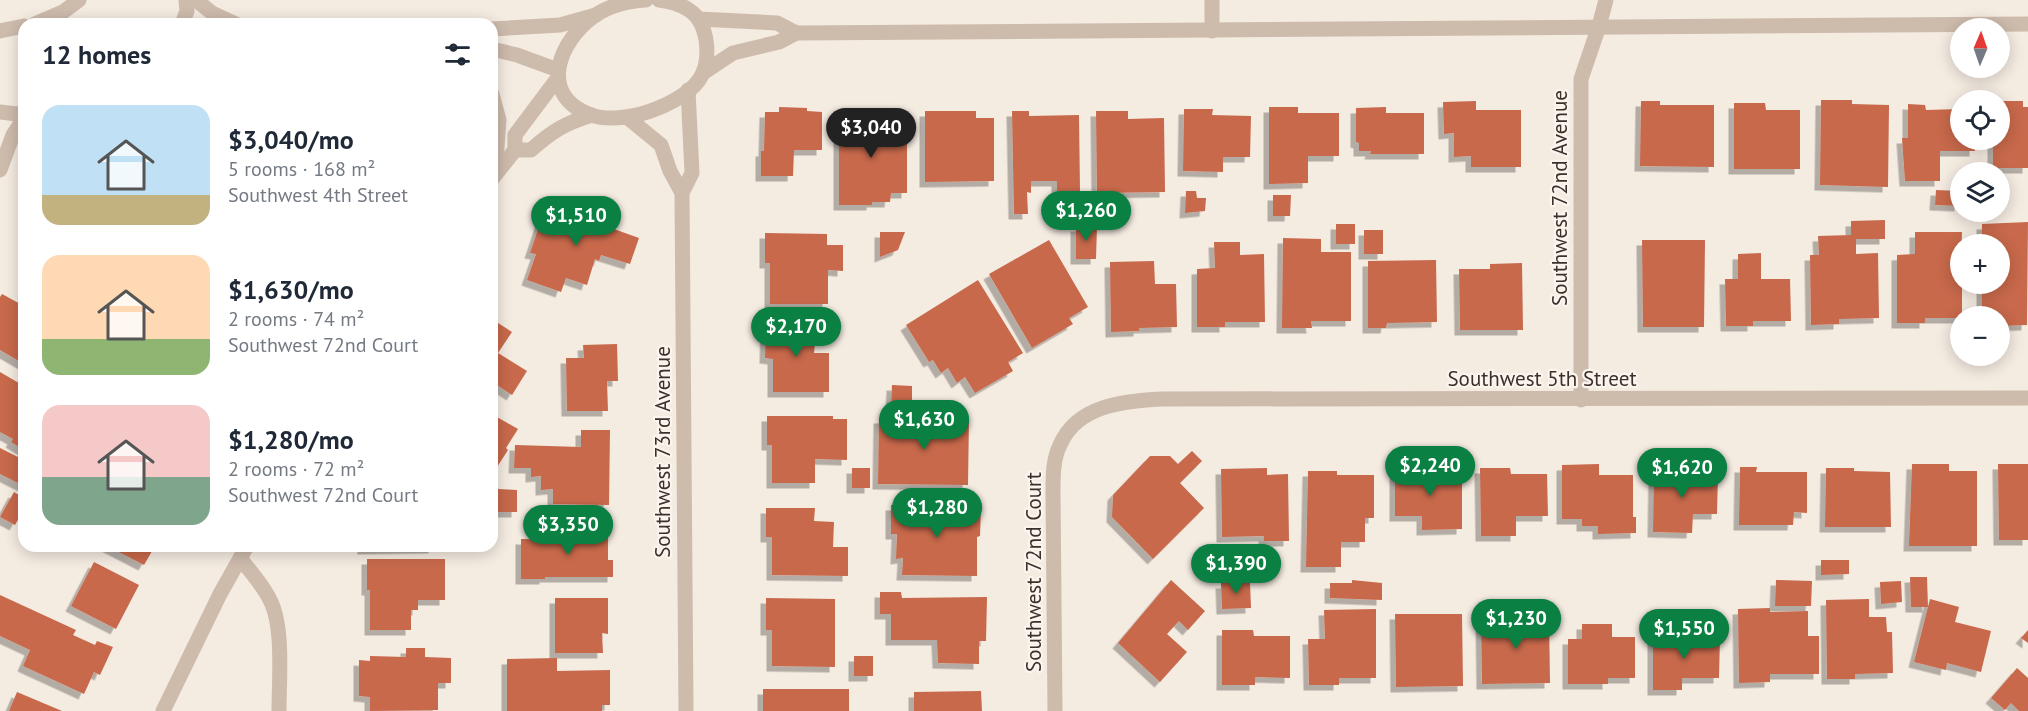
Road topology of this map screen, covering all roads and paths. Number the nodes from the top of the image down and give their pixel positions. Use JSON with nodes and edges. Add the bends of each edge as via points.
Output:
{"nodes":[{"id":1,"x":79,"y":0,"type":"edge"},
{"id":2,"x":186,"y":0,"type":"edge"},
{"id":3,"x":196,"y":0,"type":"edge"},
{"id":4,"x":646,"y":0,"type":"edge"},
{"id":5,"x":659,"y":0,"type":"edge"},
{"id":6,"x":1212,"y":0,"type":"edge"},
{"id":7,"x":1606,"y":0,"type":"edge"},
{"id":8,"x":622,"y":2,"type":"edge"},
{"id":9,"x":692,"y":9,"type":"edge"},
{"id":10,"x":596,"y":15,"type":"junction"},
{"id":11,"x":49,"y":18,"type":"edge"},
{"id":12,"x":184,"y":18,"type":"edge"},
{"id":13,"x":222,"y":18,"type":"edge"},
{"id":14,"x":2028,"y":24,"type":"edge"},
{"id":15,"x":1599,"y":26,"type":"junction"},
{"id":16,"x":18,"y":27,"type":"edge"},
{"id":17,"x":3,"y":29,"type":"edge"},
{"id":18,"x":498,"y":29,"type":"edge"},
{"id":19,"x":1212,"y":31,"type":"junction"},
{"id":20,"x":796,"y":33,"type":"junction"},
{"id":21,"x":498,"y":50,"type":"edge"},
{"id":22,"x":703,"y":73,"type":"junction"},
{"id":23,"x":557,"y":74,"type":"junction"},
{"id":24,"x":688,"y":90,"type":"junction"},
{"id":25,"x":0,"y":112,"type":"edge"},
{"id":26,"x":18,"y":114,"type":"edge"},
{"id":27,"x":592,"y":115,"type":"junction"},
{"id":28,"x":498,"y":116,"type":"edge"},
{"id":29,"x":628,"y":118,"type":"junction"},
{"id":30,"x":18,"y":127,"type":"edge"},
{"id":31,"x":498,"y":131,"type":"edge"},
{"id":32,"x":514,"y":150,"type":"junction"},
{"id":33,"x":0,"y":170,"type":"edge"},
{"id":34,"x":498,"y":172,"type":"edge"},
{"id":35,"x":682,"y":193,"type":"junction"},
{"id":36,"x":2028,"y":398,"type":"edge"},
{"id":37,"x":1581,"y":400,"type":"junction"},
{"id":38,"x":1065,"y":434,"type":"joint"},
{"id":39,"x":243,"y":552,"type":"edge"},
{"id":40,"x":164,"y":711,"type":"edge"},
{"id":41,"x":279,"y":711,"type":"edge"},
{"id":42,"x":686,"y":711,"type":"edge"},
{"id":43,"x":1054,"y":711,"type":"edge"}],
"edges":[{"from":1,"to":11,"type":"street"},
{"from":2,"to":12,"type":"street"},
{"from":3,"to":13,"type":"street"},
{"from":4,"to":8,"type":"street"},
{"from":5,"to":9,"type":"street"},
{"from":6,"to":19,"type":"street"},
{"from":7,"to":15,"type":"street","name":"Southwest 72nd Avenue"},
{"from":8,"to":10,"type":"street"},
{"from":9,"to":20,"type":"street","via":[[777,23]]},
{"from":9,"to":22,"type":"street","via":[[704,33],[707,52]]},
{"from":10,"to":18,"type":"street","via":[[560,25]]},
{"from":10,"to":23,"type":"street","via":[[574,34]]},
{"from":14,"to":15,"type":"street"},
{"from":15,"to":19,"type":"street"},
{"from":15,"to":37,"type":"street","name":"Southwest 72nd Avenue","via":[[1581,79]]},
{"from":16,"to":17,"type":"street"},
{"from":19,"to":20,"type":"street"},
{"from":20,"to":22,"type":"street","via":[[779,42],[733,54]]},
{"from":21,"to":23,"type":"street"},
{"from":22,"to":24,"type":"street"},
{"from":23,"to":27,"type":"street","via":[[566,97]]},
{"from":23,"to":32,"type":"street","via":[[515,135]]},
{"from":24,"to":29,"type":"street","via":[[659,107]]},
{"from":24,"to":35,"type":"street","name":"Southwest 73rd Avenue","via":[[692,173]]},
{"from":25,"to":26,"type":"street"},
{"from":27,"to":29,"type":"street"},
{"from":27,"to":32,"type":"street","via":[[550,132],[531,150]]},
{"from":28,"to":31,"type":"street"},
{"from":29,"to":35,"type":"street","name":"Southwest 73rd Avenue","via":[[661,145]]},
{"from":30,"to":33,"type":"street"},
{"from":32,"to":34,"type":"street"},
{"from":35,"to":42,"type":"street","name":"Southwest 73rd Avenue"},
{"from":36,"to":37,"type":"street","name":"Southwest 5th Street"},
{"from":37,"to":38,"type":"street","name":"Southwest 5th Street","via":[[1139,400],[1116,403],[1092,413]]},
{"from":38,"to":43,"type":"street","name":"Southwest 72nd Court","via":[[1056,458],[1053,491]]},
{"from":39,"to":40,"type":"street"},
{"from":39,"to":41,"type":"street","via":[[271,600],[276,619]]}]}
